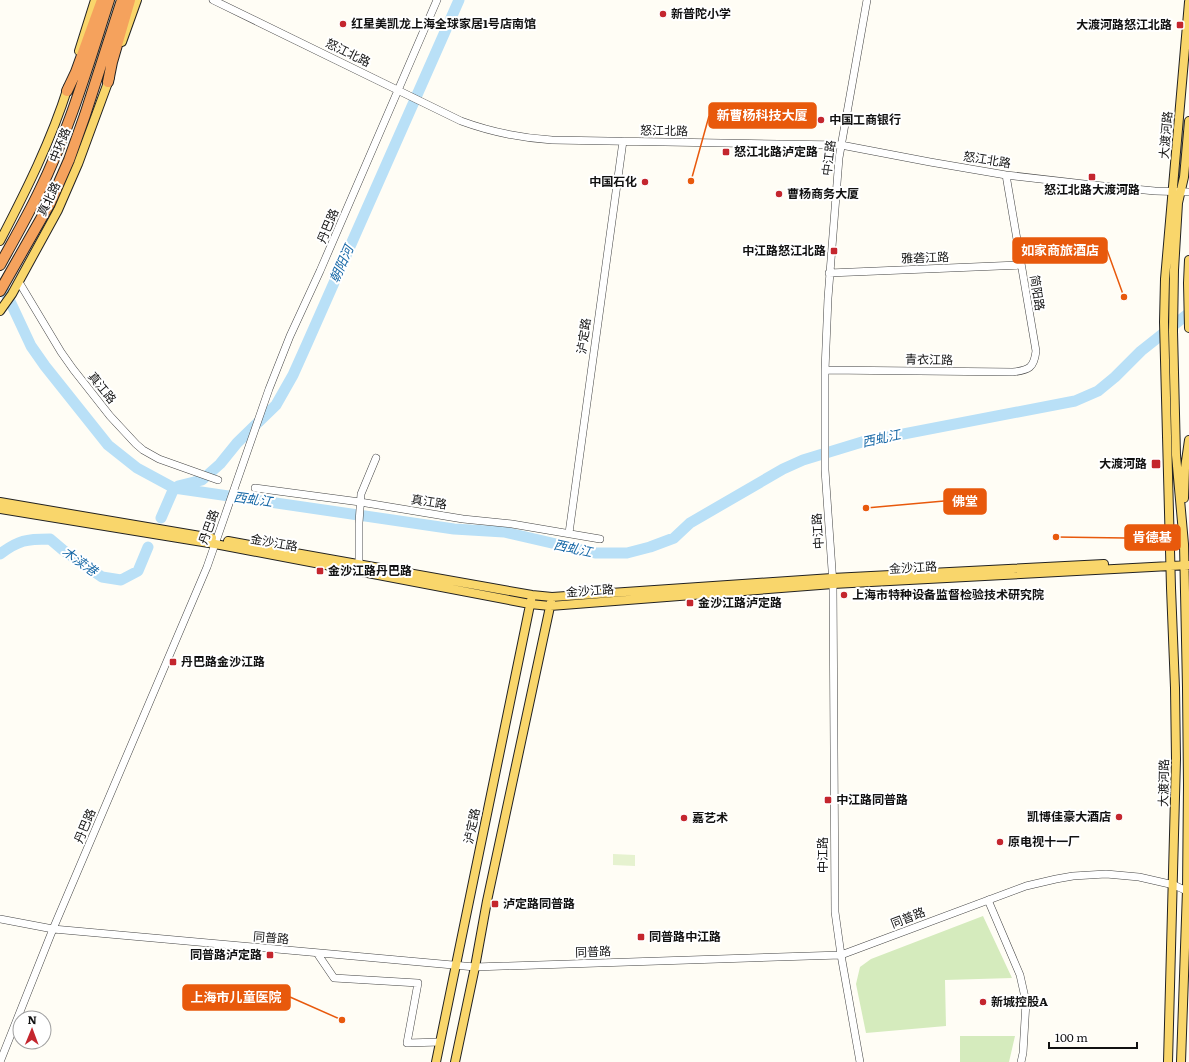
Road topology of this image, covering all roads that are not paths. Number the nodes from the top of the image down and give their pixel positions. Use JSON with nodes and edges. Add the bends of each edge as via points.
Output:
{"nodes":[{"id":1,"x":95,"y":0,"type":"edge"},
{"id":2,"x":102,"y":0,"type":"edge"},
{"id":3,"x":109,"y":0,"type":"edge"},
{"id":4,"x":122,"y":0,"type":"edge"},
{"id":5,"x":130,"y":0,"type":"edge"},
{"id":6,"x":137,"y":0,"type":"edge"},
{"id":7,"x":213,"y":0,"type":"edge"},
{"id":8,"x":437,"y":0,"type":"edge"},
{"id":9,"x":867,"y":0,"type":"edge"},
{"id":10,"x":1189,"y":2,"type":"edge"},
{"id":11,"x":108,"y":82,"type":"junction"},
{"id":12,"x":398,"y":90,"type":"junction"},
{"id":13,"x":67,"y":92,"type":"junction"},
{"id":14,"x":1189,"y":121,"type":"edge"},
{"id":15,"x":623,"y":141,"type":"junction"},
{"id":16,"x":841,"y":145,"type":"junction"},
{"id":17,"x":1006,"y":175,"type":"junction"},
{"id":18,"x":1176,"y":192,"type":"junction"},
{"id":19,"x":1189,"y":192,"type":"edge"},
{"id":20,"x":0,"y":241,"type":"edge"},
{"id":21,"x":1189,"y":260,"type":"edge"},
{"id":22,"x":0,"y":265,"type":"edge"},
{"id":23,"x":1021,"y":265,"type":"junction"},
{"id":24,"x":829,"y":273,"type":"junction"},
{"id":25,"x":19,"y":282,"type":"junction"},
{"id":26,"x":3,"y":287,"type":"edge"},
{"id":27,"x":0,"y":311,"type":"edge"},
{"id":28,"x":1189,"y":323,"type":"edge"},
{"id":29,"x":1189,"y":328,"type":"edge"},
{"id":30,"x":1032,"y":367,"type":"joint"},
{"id":31,"x":825,"y":370,"type":"junction"},
{"id":32,"x":1189,"y":440,"type":"edge"},
{"id":33,"x":376,"y":458,"type":"dead end"},
{"id":34,"x":218,"y":480,"type":"dead end"},
{"id":35,"x":255,"y":488,"type":"dead end"},
{"id":36,"x":0,"y":502,"type":"edge"},
{"id":37,"x":360,"y":503,"type":"junction"},
{"id":38,"x":0,"y":509,"type":"edge"},
{"id":39,"x":1182,"y":515,"type":"junction"},
{"id":40,"x":569,"y":534,"type":"junction"},
{"id":41,"x":600,"y":539,"type":"dead end"},
{"id":42,"x":216,"y":541,"type":"junction"},
{"id":43,"x":1186,"y":562,"type":"edge"},
{"id":44,"x":1170,"y":563,"type":"junction"},
{"id":45,"x":359,"y":564,"type":"junction"},
{"id":46,"x":832,"y":581,"type":"junction"},
{"id":47,"x":532,"y":595,"type":"junction"},
{"id":48,"x":552,"y":597,"type":"junction"},
{"id":49,"x":530,"y":604,"type":"junction"},
{"id":50,"x":550,"y":606,"type":"junction"},
{"id":51,"x":1174,"y":885,"type":"junction"},
{"id":52,"x":1188,"y":891,"type":"edge"},
{"id":53,"x":988,"y":900,"type":"junction"},
{"id":54,"x":0,"y":919,"type":"edge"},
{"id":55,"x":52,"y":929,"type":"junction"},
{"id":56,"x":316,"y":953,"type":"junction"},
{"id":57,"x":841,"y":955,"type":"junction"},
{"id":58,"x":455,"y":966,"type":"junction"},
{"id":59,"x":475,"y":967,"type":"junction"},
{"id":60,"x":440,"y":1042,"type":"junction"},
{"id":61,"x":0,"y":1062,"type":"edge"},
{"id":62,"x":436,"y":1062,"type":"edge"},
{"id":63,"x":455,"y":1062,"type":"edge"},
{"id":64,"x":860,"y":1062,"type":"edge"},
{"id":65,"x":1021,"y":1062,"type":"edge"},
{"id":66,"x":1168,"y":1062,"type":"edge"},
{"id":67,"x":1181,"y":1062,"type":"edge"}],
"edges":[{"from":1,"to":13,"type":"main road","name":"真北路"},
{"from":2,"to":13,"type":"highway"},
{"from":3,"to":22,"type":"highway","name":"中环路","via":[[57,152],[39,193]]},
{"from":4,"to":26,"type":"highway","name":"中环路","via":[[69,160],[50,203]]},
{"from":5,"to":11,"type":"highway"},
{"from":6,"to":11,"type":"main road","name":"真北路"},
{"from":7,"to":12,"type":"street","name":"怒江北路"},
{"from":8,"to":12,"type":"street","name":"丹巴路"},
{"from":9,"to":16,"type":"street","name":"中江路"},
{"from":10,"to":18,"type":"main road","name":"大渡河路"},
{"from":11,"to":25,"type":"main road","name":"真北路","via":[[58,210]]},
{"from":12,"to":15,"type":"street","name":"怒江北路","via":[[462,121],[504,134],[552,140]]},
{"from":12,"to":42,"type":"street","name":"丹巴路","via":[[290,336]]},
{"from":13,"to":20,"type":"main road","name":"真北路","via":[[30,184]]},
{"from":14,"to":18,"type":"main road","name":"大渡河路","via":[[1184,177]]},
{"from":15,"to":16,"type":"street","name":"怒江北路"},
{"from":15,"to":40,"type":"street","name":"泸定路"},
{"from":16,"to":17,"type":"street","name":"怒江北路"},
{"from":16,"to":24,"type":"street","name":"中江路"},
{"from":17,"to":18,"type":"street","name":"怒江北路"},
{"from":17,"to":23,"type":"street","name":"简阳路"},
{"from":18,"to":19,"type":"street","name":"怒江北路"},
{"from":18,"to":39,"type":"main road","name":"大渡河路","via":[[1178,203],[1173,331],[1176,455]]},
{"from":18,"to":44,"type":"main road","name":"大渡河路","via":[[1165,279],[1164,322]]},
{"from":21,"to":28,"type":"main road"},
{"from":23,"to":24,"type":"street","name":"雅砻江路"},
{"from":23,"to":30,"type":"street","name":"简阳路","via":[[1036,350]]},
{"from":24,"to":31,"type":"street","name":"中江路"},
{"from":25,"to":27,"type":"main road","name":"真北路"},
{"from":25,"to":34,"type":"street","name":"真江路","via":[[73,369],[136,444],[151,455]]},
{"from":28,"to":29,"type":"main road"},
{"from":30,"to":31,"type":"street","name":"青衣江路","via":[[1013,372]]},
{"from":31,"to":46,"type":"street","name":"中江路","via":[[825,470]]},
{"from":32,"to":39,"type":"main road","name":"大渡河路"},
{"from":33,"to":37,"type":"street","via":[[361,494]]},
{"from":35,"to":37,"type":"street","name":"真江路"},
{"from":36,"to":42,"type":"main road","name":"金沙江路"},
{"from":37,"to":40,"type":"street","name":"真江路"},
{"from":37,"to":45,"type":"street"},
{"from":38,"to":42,"type":"main road","name":"金沙江路"},
{"from":39,"to":43,"type":"main road","name":"大渡河路"},
{"from":40,"to":41,"type":"street","name":"真江路"},
{"from":42,"to":45,"type":"main road","name":"金沙江路"},
{"from":42,"to":49,"type":"main road","name":"金沙江路"},
{"from":42,"to":55,"type":"street","name":"丹巴路"},
{"from":43,"to":44,"type":"main road","name":"金沙江路"},
{"from":43,"to":52,"type":"main road","name":"大渡河路"},
{"from":44,"to":46,"type":"main road","name":"金沙江路"},
{"from":44,"to":51,"type":"main road","name":"大渡河路","via":[[1176,688]]},
{"from":45,"to":47,"type":"main road","name":"金沙江路"},
{"from":46,"to":48,"type":"main road","name":"金沙江路"},
{"from":46,"to":50,"type":"main road","name":"金沙江路"},
{"from":46,"to":57,"type":"street","name":"中江路","via":[[834,875]]},
{"from":47,"to":48,"type":"main road","name":"金沙江路"},
{"from":47,"to":49,"type":"main road","name":"泸定路"},
{"from":48,"to":50,"type":"main road"},
{"from":49,"to":50,"type":"main road","name":"金沙江路"},
{"from":49,"to":58,"type":"main road","name":"泸定路"},
{"from":50,"to":59,"type":"main road","via":[[488,893]]},
{"from":51,"to":52,"type":"street","name":"同普路"},
{"from":51,"to":53,"type":"street","name":"同普路","via":[[1139,877],[1085,875],[1026,886]]},
{"from":51,"to":66,"type":"main road","name":"大渡河路"},
{"from":52,"to":67,"type":"main road","name":"大渡河路"},
{"from":53,"to":57,"type":"street","name":"同普路"},
{"from":53,"to":65,"type":"street","via":[[1020,975],[1026,1002]]},
{"from":54,"to":55,"type":"street","name":"同普路"},
{"from":55,"to":56,"type":"street","name":"同普路"},
{"from":55,"to":61,"type":"street","name":"丹巴路"},
{"from":56,"to":58,"type":"street","name":"同普路"},
{"from":56,"to":60,"type":"street","via":[[334,978],[418,983],[407,1043]]},
{"from":57,"to":59,"type":"street","name":"同普路"},
{"from":57,"to":64,"type":"street","name":"中江路"},
{"from":58,"to":59,"type":"street","name":"同普路"},
{"from":58,"to":60,"type":"main road","name":"泸定路"},
{"from":59,"to":63,"type":"main road"},
{"from":60,"to":62,"type":"main road","name":"泸定路"}]}
